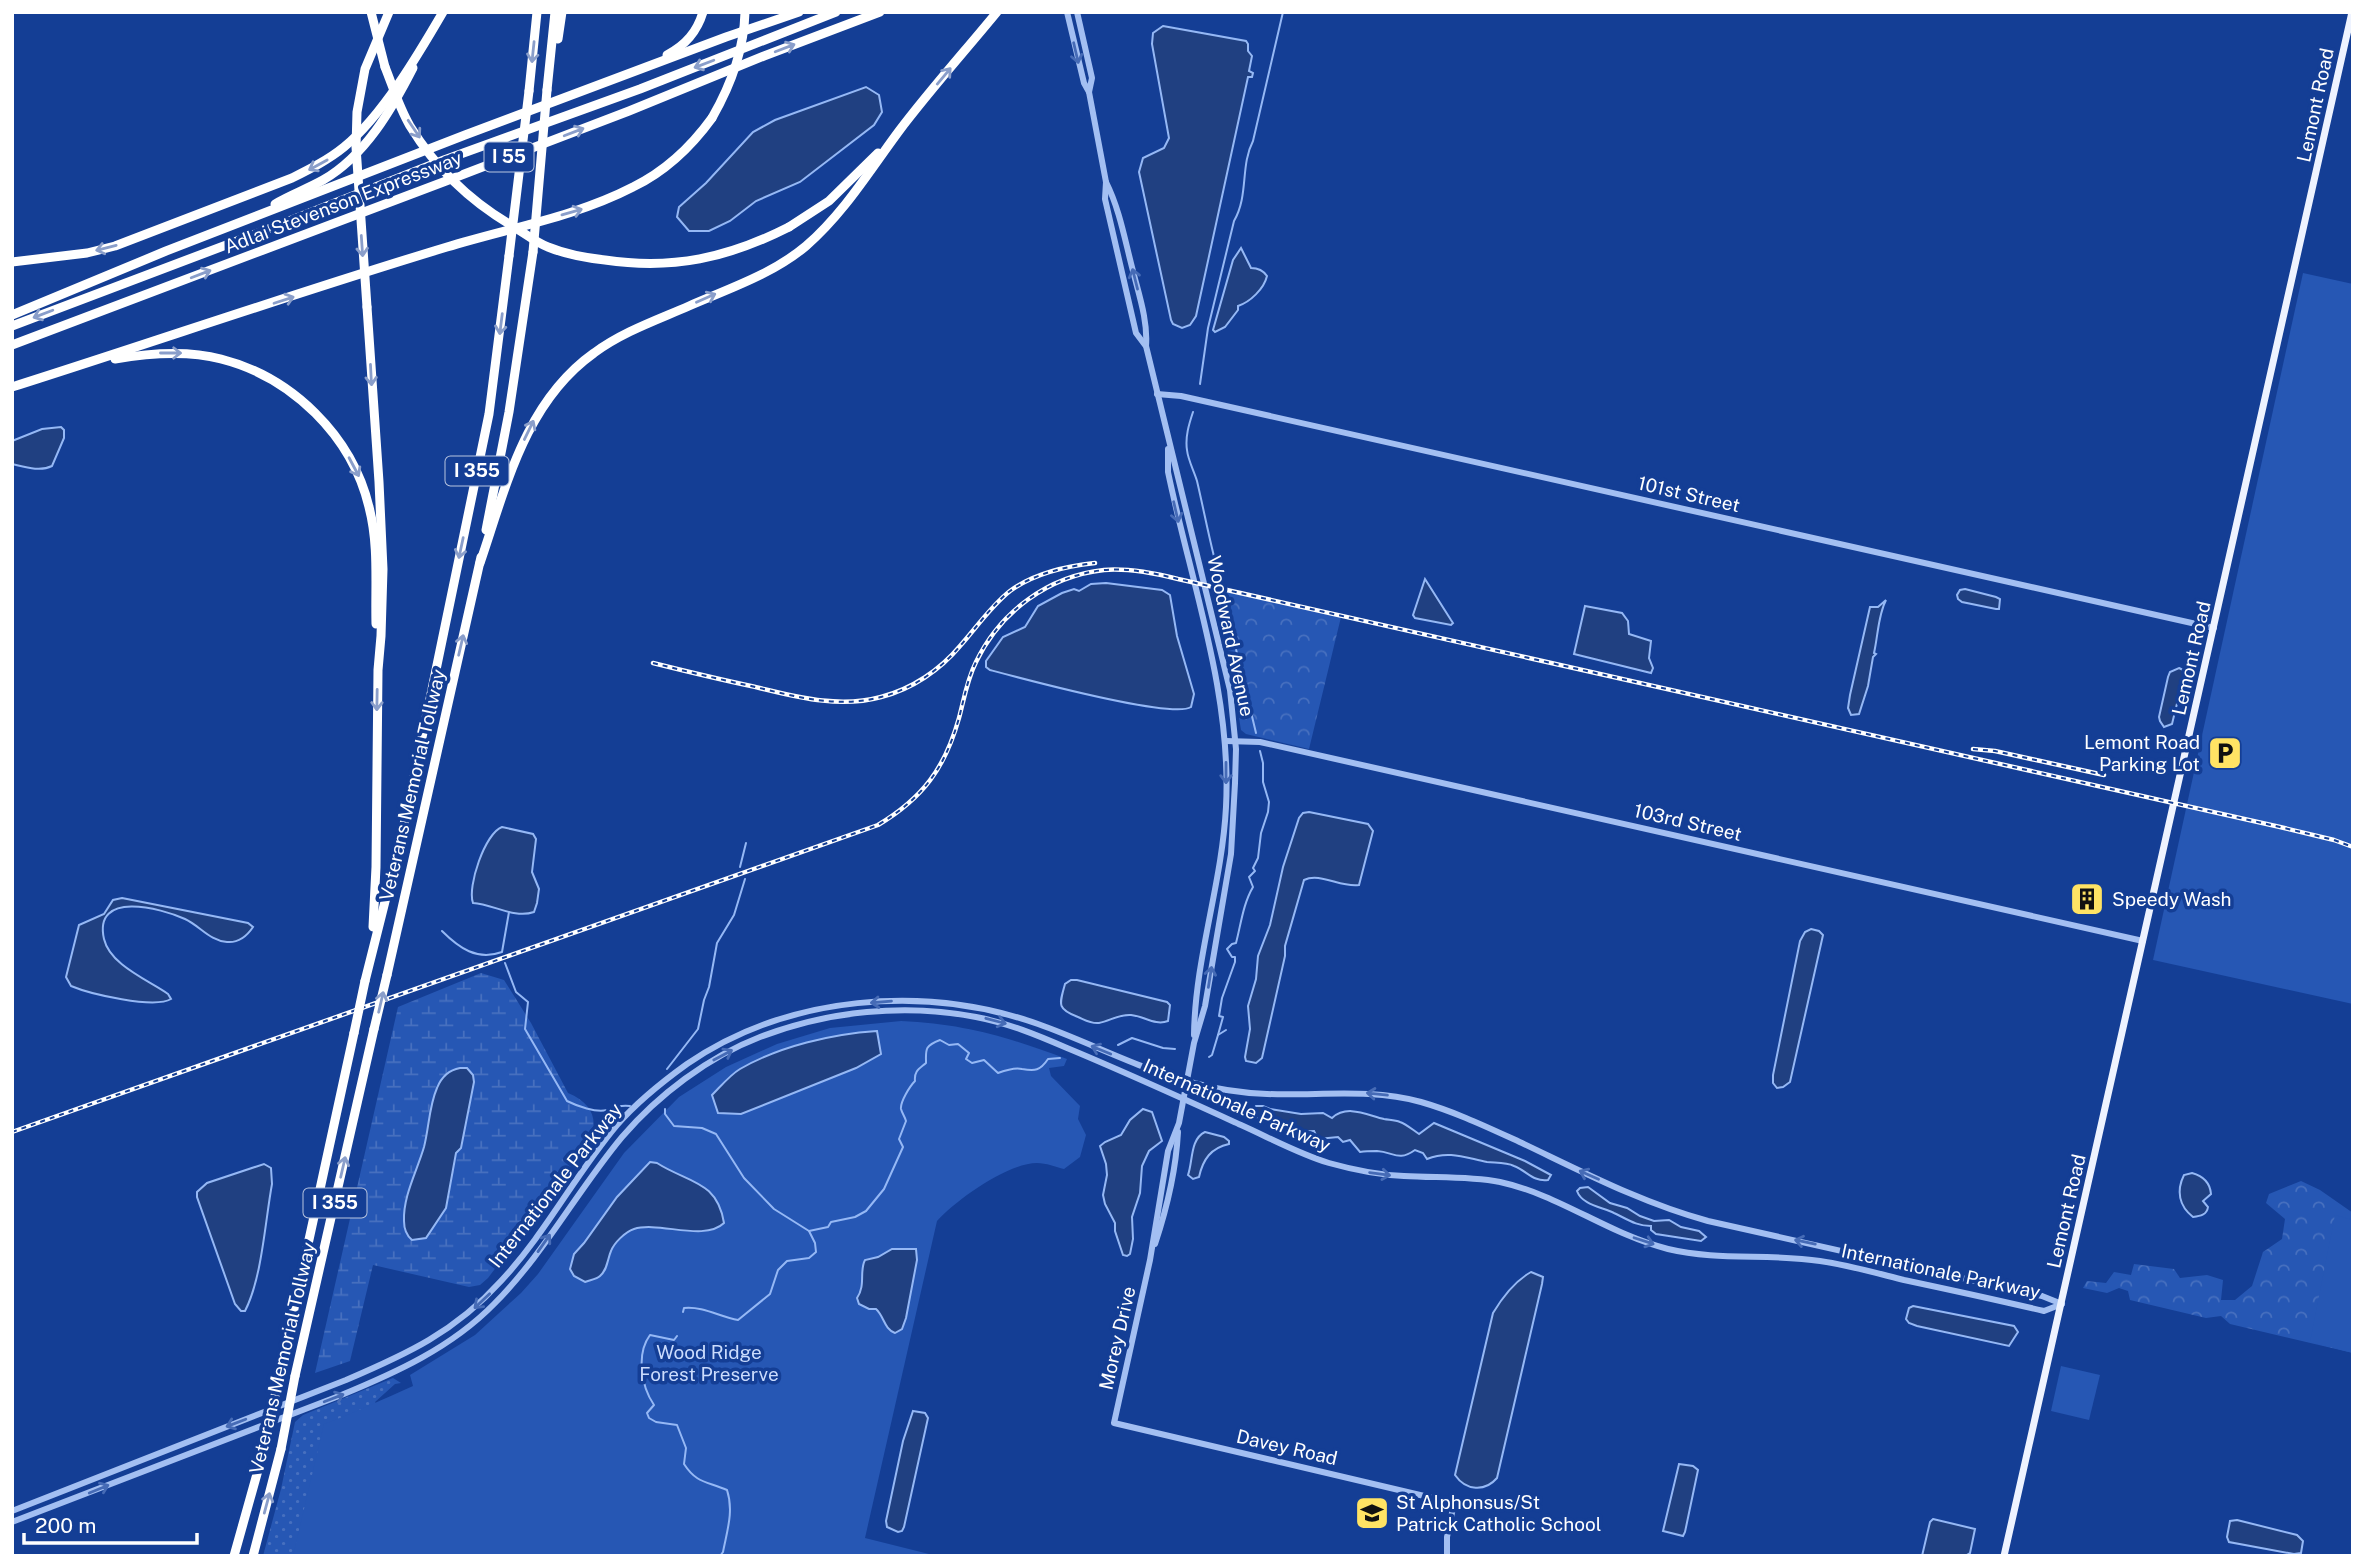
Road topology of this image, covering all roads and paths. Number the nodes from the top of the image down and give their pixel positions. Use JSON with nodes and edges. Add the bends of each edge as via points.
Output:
{"nodes":[{"id":1,"x":371,"y":12,"type":"edge"},
{"id":2,"x":389,"y":12,"type":"edge"},
{"id":3,"x":537,"y":12,"type":"edge"},
{"id":4,"x":555,"y":12,"type":"edge"},
{"id":5,"x":562,"y":12,"type":"edge"},
{"id":6,"x":704,"y":12,"type":"edge"},
{"id":7,"x":745,"y":12,"type":"edge"},
{"id":8,"x":799,"y":12,"type":"edge"},
{"id":9,"x":836,"y":12,"type":"edge"},
{"id":10,"x":880,"y":12,"type":"edge"},
{"id":11,"x":998,"y":12,"type":"edge"},
{"id":12,"x":1067,"y":12,"type":"edge"},
{"id":13,"x":1077,"y":12,"type":"edge"},
{"id":14,"x":2352,"y":12,"type":"edge"},
{"id":15,"x":441,"y":16,"type":"edge"},
{"id":16,"x":547,"y":86,"type":"junction"},
{"id":17,"x":588,"y":90,"type":"junction"},
{"id":18,"x":1089,"y":92,"type":"junction"},
{"id":19,"x":901,"y":129,"type":"junction"},
{"id":20,"x":234,"y":225,"type":"junction"},
{"id":21,"x":12,"y":262,"type":"edge"},
{"id":22,"x":32,"y":307,"type":"junction"},
{"id":23,"x":12,"y":309,"type":"edge"},
{"id":24,"x":12,"y":315,"type":"edge"},
{"id":25,"x":12,"y":326,"type":"edge"},
{"id":26,"x":12,"y":347,"type":"edge"},
{"id":27,"x":79,"y":366,"type":"junction"},
{"id":28,"x":12,"y":387,"type":"edge"},
{"id":29,"x":1157,"y":394,"type":"junction"},
{"id":30,"x":1168,"y":444,"type":"junction"},
{"id":31,"x":480,"y":563,"type":"junction"},
{"id":32,"x":2214,"y":628,"type":"junction"},
{"id":33,"x":378,"y":670,"type":"junction"},
{"id":34,"x":1235,"y":740,"type":"junction"},
{"id":35,"x":1226,"y":741,"type":"junction"},
{"id":36,"x":2143,"y":941,"type":"junction"},
{"id":37,"x":372,"y":948,"type":"junction"},
{"id":38,"x":1194,"y":1044,"type":"junction"},
{"id":39,"x":1188,"y":1082,"type":"junction"},
{"id":40,"x":656,"y":1088,"type":"junction"},
{"id":41,"x":662,"y":1098,"type":"junction"},
{"id":42,"x":1185,"y":1099,"type":"junction"},
{"id":43,"x":2062,"y":1304,"type":"junction"},
{"id":44,"x":1114,"y":1423,"type":"joint"},
{"id":45,"x":12,"y":1511,"type":"edge"},
{"id":46,"x":12,"y":1522,"type":"edge"},
{"id":47,"x":234,"y":1556,"type":"edge"},
{"id":48,"x":253,"y":1556,"type":"edge"},
{"id":49,"x":1447,"y":1556,"type":"edge"},
{"id":50,"x":2004,"y":1556,"type":"edge"}],
"edges":[{"from":1,"to":19,"type":"highway","one_way":true,"bridge":true,"via":[[385,67],[411,127],[447,175],[480,205],[548,247],[589,258],[664,264],[736,251],[789,227],[829,201]]},
{"from":2,"to":33,"type":"highway","one_way":true,"bridge":true,"via":[[368,60],[357,112],[382,528]]},
{"from":3,"to":37,"type":"highway","name":"Veterans Memorial Tollway","number":"I 355","one_way":true,"bridge":true,"via":[[489,414],[402,834]]},
{"from":4,"to":16,"type":"highway","name":"Veterans Memorial Tollway","number":"I 355"},
{"from":5,"to":16,"type":"highway"},
{"from":6,"to":17,"type":"highway","via":[[682,46]]},
{"from":27,"to":7,"type":"highway","one_way":true,"bridge":true,"via":[[447,247],[580,210],[631,188],[658,173],[695,141],[712,118],[738,59]]},
{"from":8,"to":17,"type":"highway"},
{"from":9,"to":25,"type":"highway","name":"Adlai Stevenson Expressway","number":"I 55","one_way":true},
{"from":26,"to":10,"type":"highway","name":"Adlai Stevenson Expressway","number":"I 55","one_way":true},
{"from":19,"to":11,"type":"highway","one_way":true},
{"from":12,"to":18,"type":"street","name":"Woodward Avenue","one_way":true},
{"from":13,"to":18,"type":"street","name":"Woodward Avenue","via":[[1091,78]]},
{"from":14,"to":32,"type":"main road","name":"Lemont Road"},
{"from":15,"to":20,"type":"highway","via":[[406,83],[361,149],[323,180]]},
{"from":15,"to":21,"type":"highway","one_way":true,"via":[[364,129],[316,166],[115,246]]},
{"from":16,"to":31,"type":"highway","name":"Veterans Memorial Tollway","number":"I 355","bridge":true,"via":[[533,252]]},
{"from":17,"to":20,"type":"highway"},
{"from":18,"to":29,"type":"street","name":"Woodward Avenue","via":[[1106,182],[1105,199],[1136,333],[1146,346]]},
{"from":31,"to":19,"type":"highway","one_way":true,"via":[[518,453],[558,383],[616,339],[793,256],[828,225]]},
{"from":20,"to":22,"type":"highway"},
{"from":22,"to":23,"type":"highway"},
{"from":22,"to":24,"type":"highway"},
{"from":27,"to":28,"type":"highway"},
{"from":27,"to":33,"type":"highway","one_way":true,"via":[[162,353],[203,355],[253,371],[304,401],[319,416],[350,459],[369,506],[375,544]]},
{"from":29,"to":30,"type":"street","name":"Woodward Avenue"},
{"from":29,"to":32,"type":"street","name":"101st Street"},
{"from":30,"to":34,"type":"street","name":"Woodward Avenue","via":[[1227,679]]},
{"from":30,"to":35,"type":"street","name":"Woodward Avenue","one_way":true,"via":[[1168,472],[1219,690]]},
{"from":48,"to":31,"type":"highway","name":"Veterans Memorial Tollway","number":"I 355","one_way":true,"bridge":true,"via":[[281,1450]]},
{"from":32,"to":36,"type":"main road","name":"Lemont Road"},
{"from":33,"to":37,"type":"highway","one_way":true},
{"from":34,"to":35,"type":"street","name":"103rd Street"},
{"from":34,"to":36,"type":"street","name":"103rd Street","via":[[1284,747]]},
{"from":38,"to":34,"type":"street","name":"Woodward Avenue","one_way":true,"via":[[1205,1006],[1231,854]]},
{"from":35,"to":38,"type":"street","name":"Woodward Avenue","one_way":true,"via":[[1226,808],[1195,1001]]},
{"from":36,"to":43,"type":"main road","name":"Lemont Road"},
{"from":37,"to":47,"type":"highway","name":"Veterans Memorial Tollway","number":"I 355","bridge":true,"via":[[262,1455]]},
{"from":38,"to":39,"type":"street","name":"Woodward Avenue"},
{"from":39,"to":40,"type":"street","name":"Internationale Parkway","one_way":true,"via":[[1005,1014],[980,1007],[902,1000],[826,1009],[756,1029],[704,1053]]},
{"from":39,"to":42,"type":"street","name":"Woodward Avenue"},
{"from":43,"to":39,"type":"street","name":"Internationale Parkway","one_way":true,"via":[[1676,1211],[1470,1119],[1409,1099],[1349,1092],[1253,1093]]},
{"from":40,"to":41,"type":"street"},
{"from":40,"to":45,"type":"street","name":"Internationale Parkway","one_way":true,"via":[[618,1125],[499,1284],[428,1343],[346,1380]]},
{"from":41,"to":42,"type":"street","name":"Internationale Parkway","one_way":true,"via":[[713,1060],[759,1038],[826,1018],[923,1010],[974,1016],[1026,1030]]},
{"from":46,"to":41,"type":"street","name":"Internationale Parkway","one_way":true,"via":[[388,1377],[445,1344],[522,1274],[621,1138]]},
{"from":42,"to":43,"type":"street","name":"Internationale Parkway","one_way":true,"via":[[1324,1161],[1385,1174],[1509,1184],[1561,1202],[1619,1233],[1675,1250],[1821,1261],[2044,1311]]},
{"from":42,"to":44,"type":"street","name":"Morey Drive","via":[[1168,1151],[1150,1260]]},
{"from":43,"to":50,"type":"main road","name":"Lemont Road"},
{"from":44,"to":49,"type":"street","name":"Davey Road","via":[[1454,1503]]}]}
